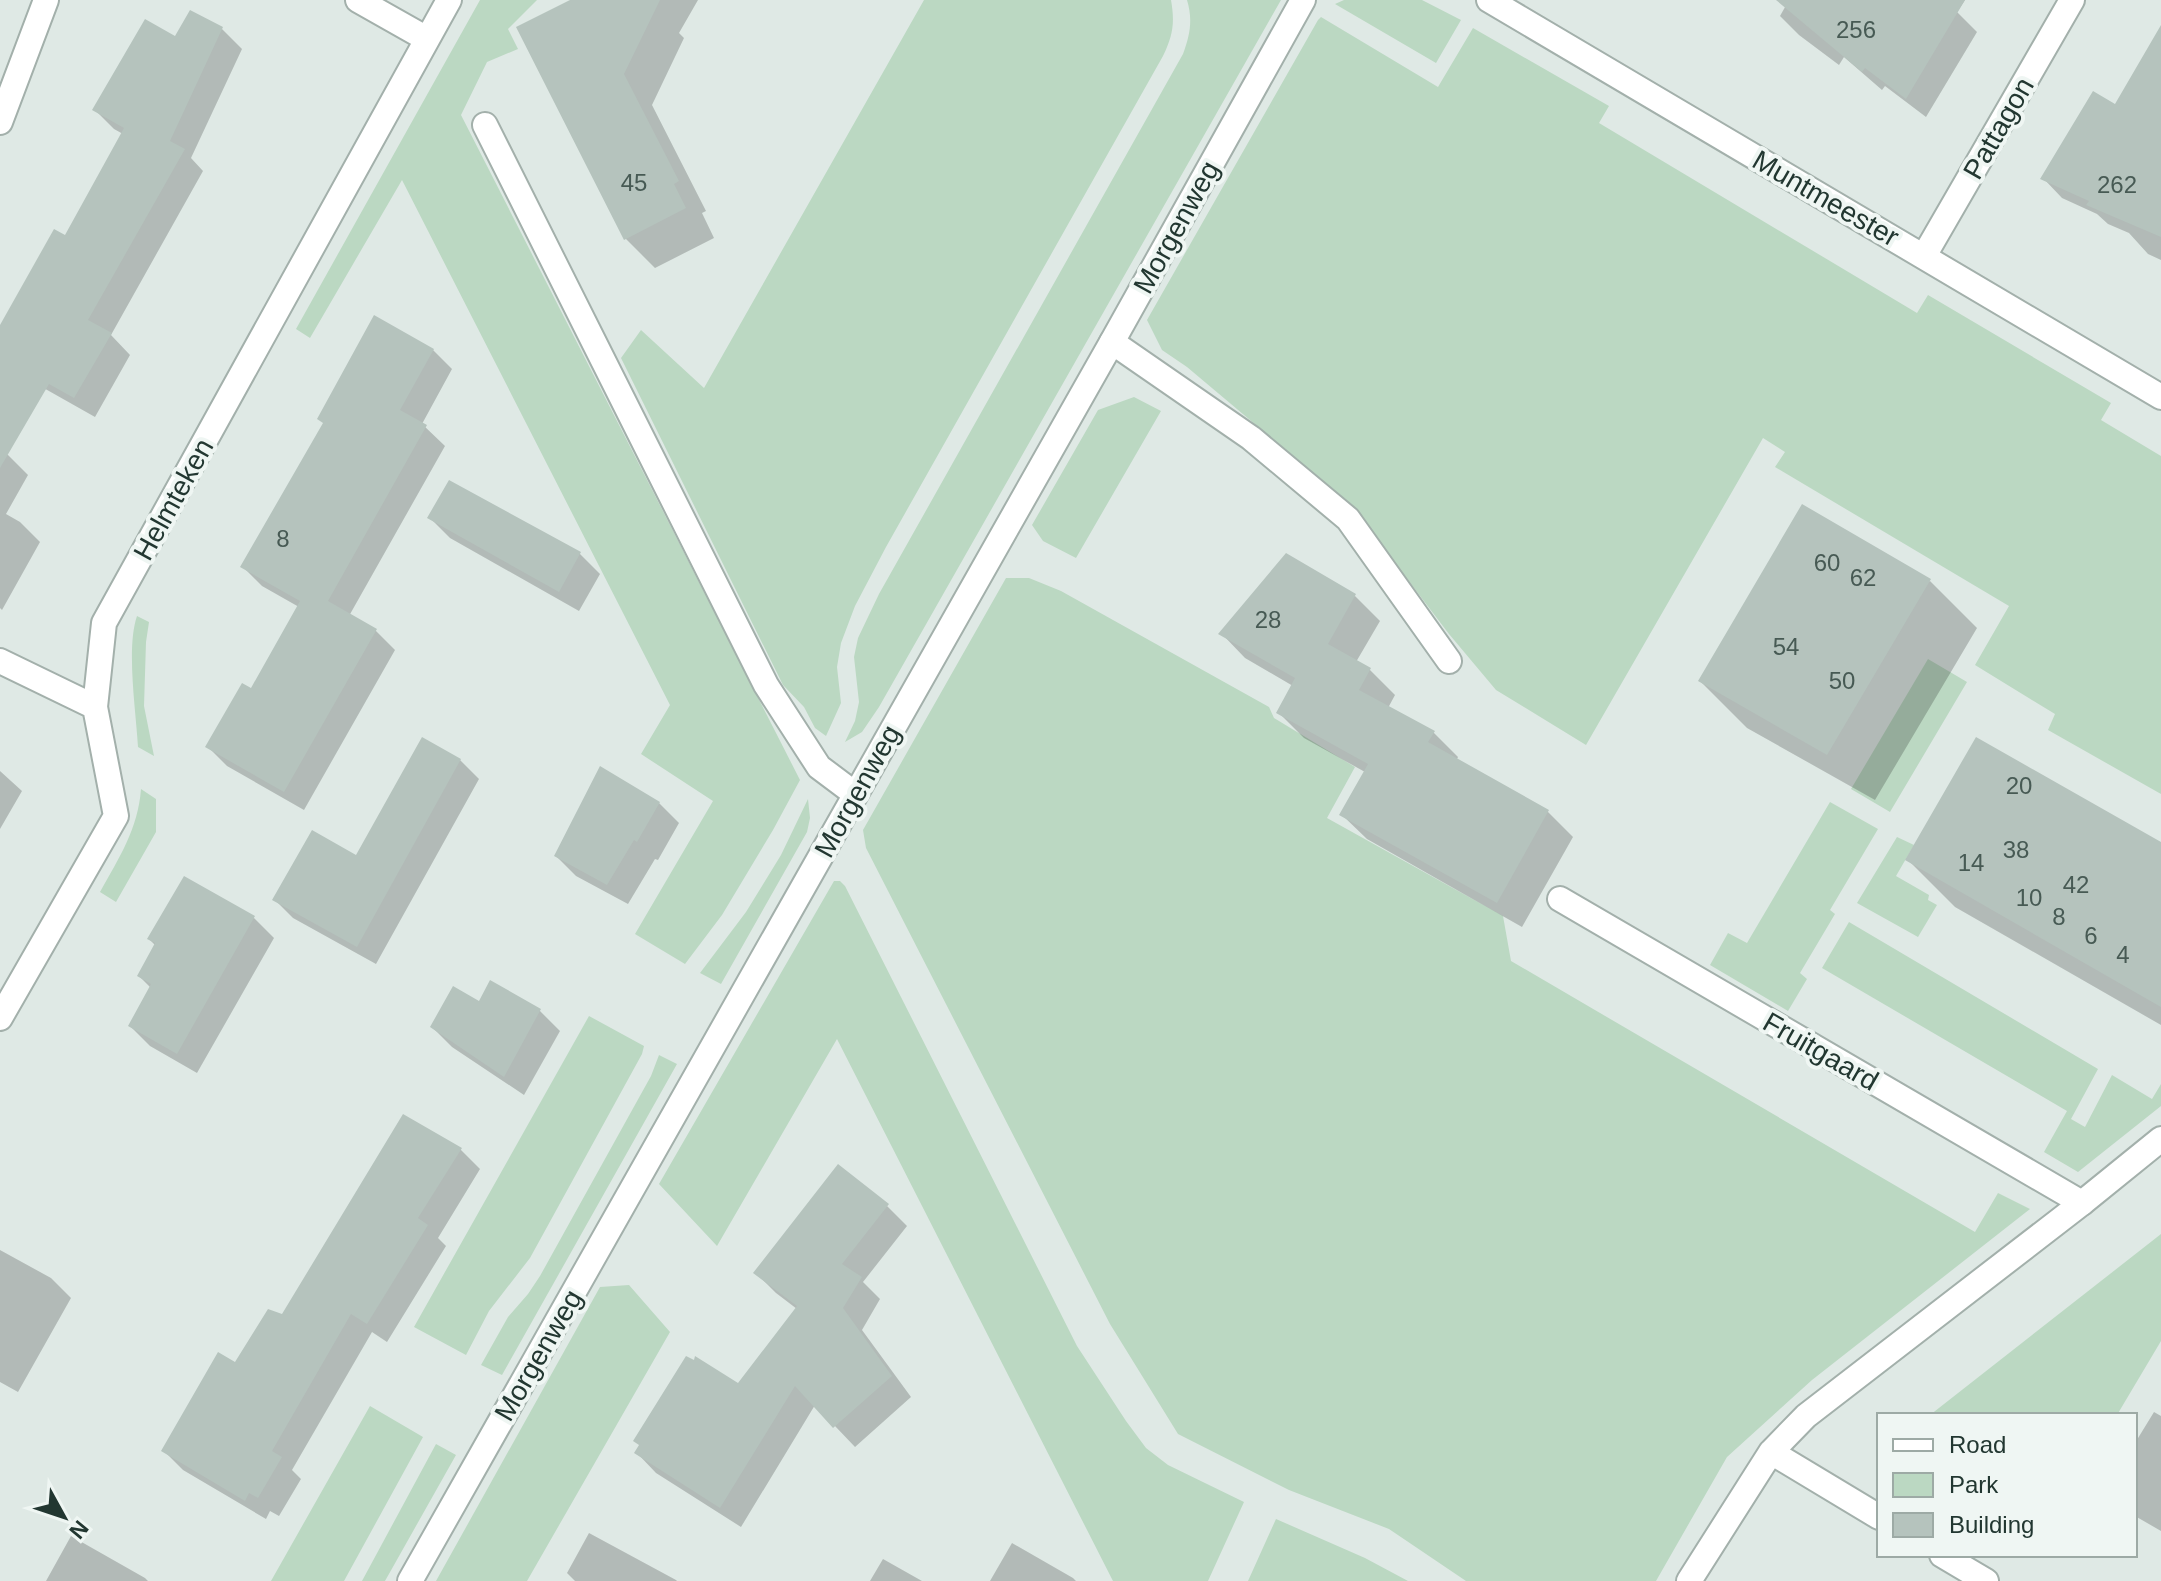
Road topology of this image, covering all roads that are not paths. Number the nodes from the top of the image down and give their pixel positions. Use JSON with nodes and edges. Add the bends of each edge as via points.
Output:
{"nodes":[{"id":1,"x":46,"y":0,"type":"edge"},
{"id":2,"x":358,"y":0,"type":"edge"},
{"id":3,"x":449,"y":0,"type":"edge"},
{"id":4,"x":1303,"y":0,"type":"edge"},
{"id":5,"x":1489,"y":0,"type":"edge"},
{"id":6,"x":2072,"y":0,"type":"edge"},
{"id":7,"x":427,"y":39,"type":"junction"},
{"id":8,"x":0,"y":122,"type":"edge"},
{"id":9,"x":485,"y":125,"type":"dead end"},
{"id":10,"x":1924,"y":256,"type":"junction"},
{"id":11,"x":1112,"y":342,"type":"junction"},
{"id":12,"x":2161,"y":397,"type":"edge"},
{"id":13,"x":0,"y":661,"type":"edge"},
{"id":14,"x":1449,"y":661,"type":"dead end"},
{"id":15,"x":95,"y":707,"type":"junction"},
{"id":16,"x":855,"y":794,"type":"junction"},
{"id":17,"x":1560,"y":899,"type":"dead end"},
{"id":18,"x":0,"y":1018,"type":"edge"},
{"id":19,"x":2161,"y":1139,"type":"edge"},
{"id":20,"x":2082,"y":1203,"type":"junction"},
{"id":21,"x":1771,"y":1452,"type":"junction"},
{"id":22,"x":1877,"y":1516,"type":"edge"},
{"id":23,"x":1945,"y":1557,"type":"edge"},
{"id":24,"x":410,"y":1581,"type":"edge"},
{"id":25,"x":1689,"y":1581,"type":"edge"},
{"id":26,"x":1986,"y":1581,"type":"edge"}],
"edges":[{"from":1,"to":8,"type":"street"},
{"from":2,"to":7,"type":"street"},
{"from":3,"to":7,"type":"street","name":"Helmteken"},
{"from":4,"to":11,"type":"street","name":"Morgenweg"},
{"from":5,"to":10,"type":"street","name":"Muntmeester"},
{"from":6,"to":10,"type":"street","name":"Pattagon"},
{"from":7,"to":15,"type":"street","name":"Helmteken","via":[[104,623]]},
{"from":9,"to":16,"type":"street","via":[[766,685],[819,767]]},
{"from":10,"to":12,"type":"street","name":"Muntmeester"},
{"from":11,"to":14,"type":"street","via":[[1251,438],[1348,519]]},
{"from":11,"to":16,"type":"street","name":"Morgenweg"},
{"from":13,"to":15,"type":"street"},
{"from":15,"to":18,"type":"street","name":"Helmteken","via":[[116,816]]},
{"from":16,"to":24,"type":"street","name":"Morgenweg"},
{"from":17,"to":20,"type":"street","name":"Fruitgaard"},
{"from":19,"to":20,"type":"street"},
{"from":20,"to":21,"type":"street","via":[[1806,1416]]},
{"from":21,"to":22,"type":"street"},
{"from":21,"to":25,"type":"street"},
{"from":23,"to":26,"type":"street"}]}
